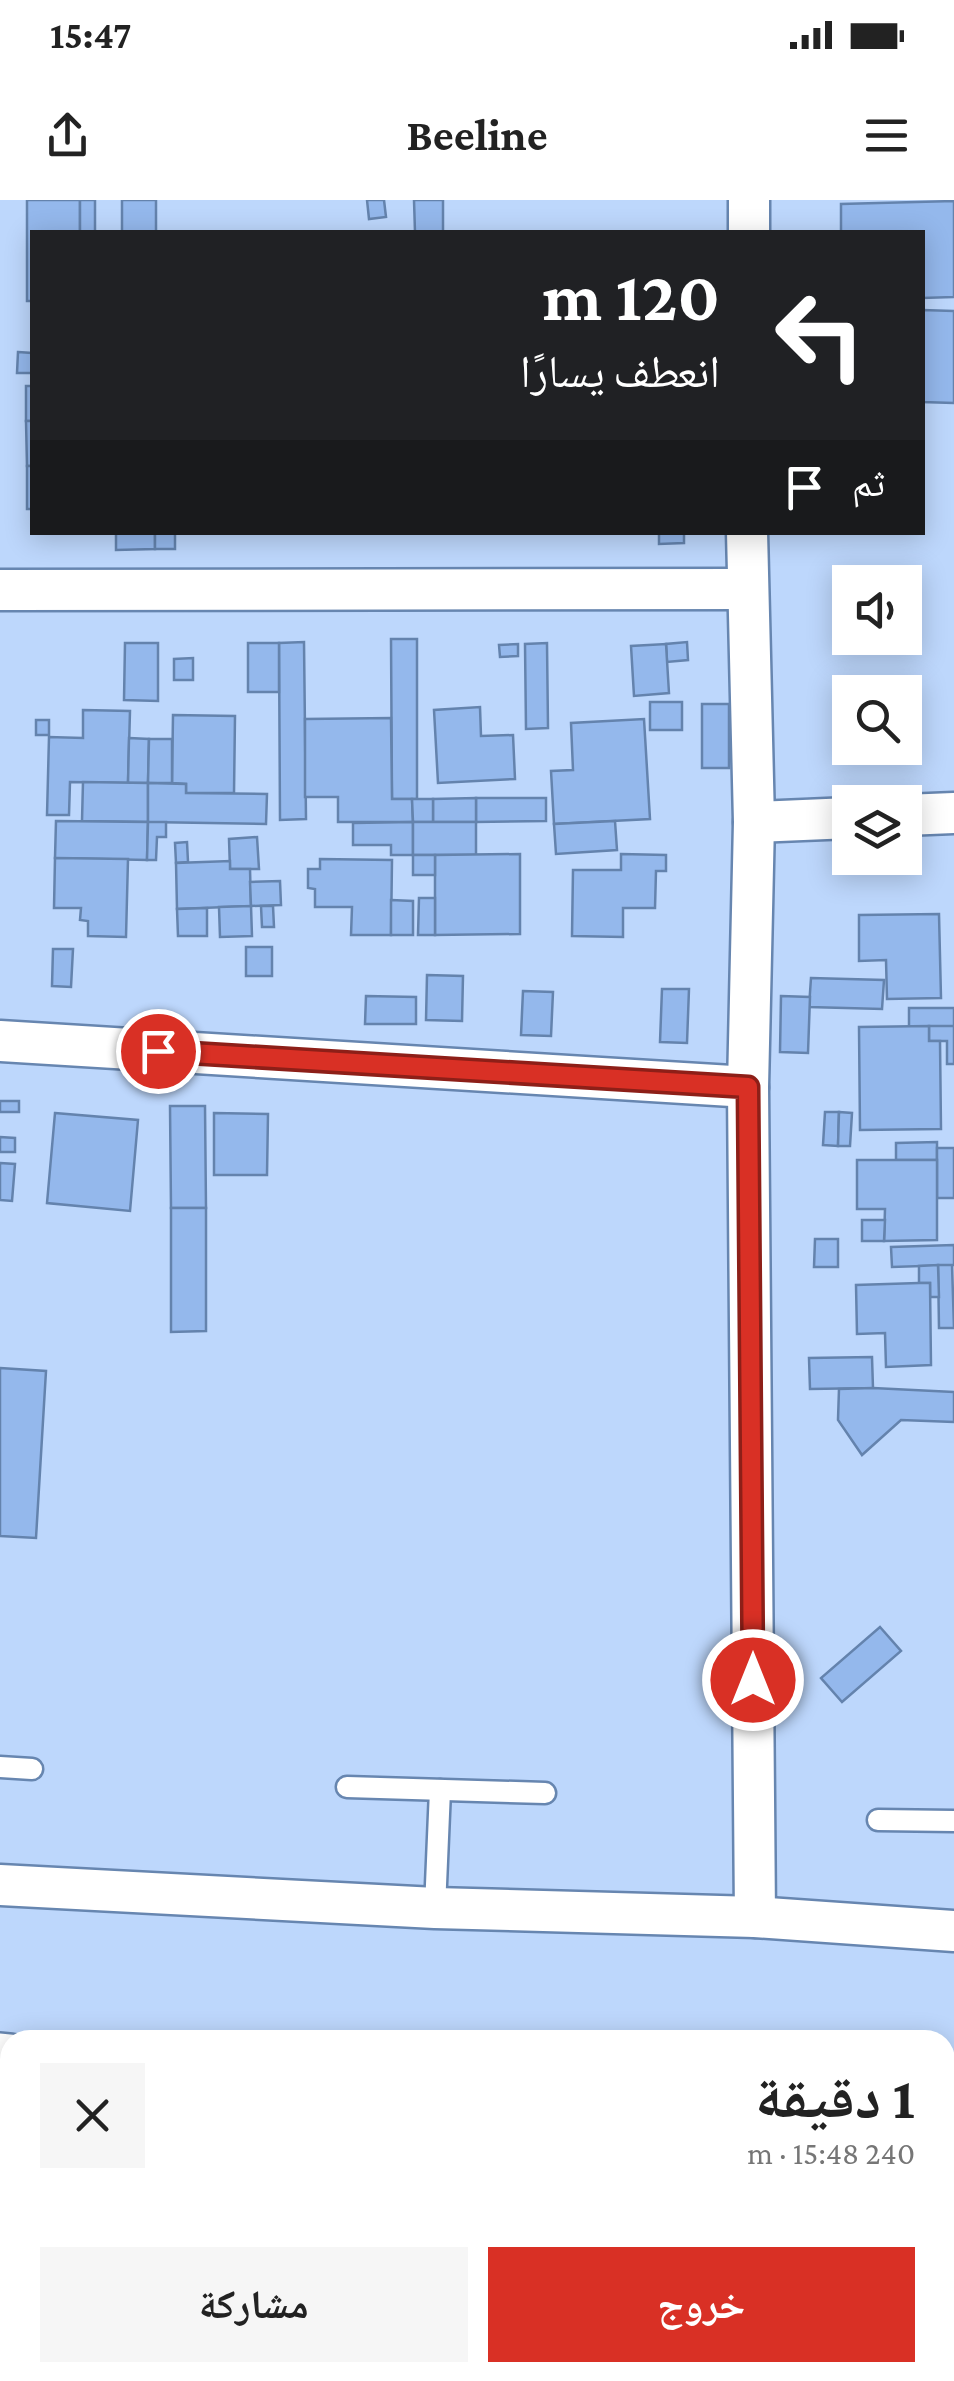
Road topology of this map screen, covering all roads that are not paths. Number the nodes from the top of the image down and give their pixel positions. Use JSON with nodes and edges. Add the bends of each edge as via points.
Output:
{"nodes":[{"id":1,"x":749,"y":200,"type":"edge"},
{"id":2,"x":749,"y":230,"type":"edge"},
{"id":3,"x":748,"y":535,"type":"edge"},
{"id":4,"x":747,"y":589,"type":"junction"},
{"id":5,"x":0,"y":590,"type":"edge"},
{"id":6,"x":954,"y":813,"type":"edge"},
{"id":7,"x":922,"y":815,"type":"edge"},
{"id":8,"x":832,"y":819,"type":"edge"},
{"id":9,"x":754,"y":822,"type":"junction"},
{"id":10,"x":0,"y":1041,"type":"edge"},
{"id":11,"x":748,"y":1087,"type":"junction"},
{"id":12,"x":0,"y":1768,"type":"edge"},
{"id":13,"x":32,"y":1769,"type":"dead end"},
{"id":14,"x":346,"y":1787,"type":"dead end"},
{"id":15,"x":440,"y":1790,"type":"junction"},
{"id":16,"x":545,"y":1794,"type":"dead end"},
{"id":17,"x":878,"y":1820,"type":"dead end"},
{"id":18,"x":954,"y":1822,"type":"edge"},
{"id":19,"x":0,"y":1885,"type":"edge"},
{"id":20,"x":435,"y":1908,"type":"junction"},
{"id":21,"x":755,"y":1917,"type":"junction"},
{"id":22,"x":954,"y":1931,"type":"edge"}],
"edges":[{"from":1,"to":2,"type":"street"},
{"from":3,"to":4,"type":"street"},
{"from":4,"to":5,"type":"street"},
{"from":4,"to":9,"type":"street"},
{"from":6,"to":7,"type":"street"},
{"from":8,"to":9,"type":"street"},
{"from":9,"to":11,"type":"street"},
{"from":10,"to":11,"type":"street"},
{"from":11,"to":21,"type":"street"},
{"from":12,"to":13,"type":"lane"},
{"from":14,"to":15,"type":"lane"},
{"from":15,"to":16,"type":"lane"},
{"from":15,"to":20,"type":"lane"},
{"from":17,"to":18,"type":"lane"},
{"from":19,"to":20,"type":"street"},
{"from":20,"to":21,"type":"street"},
{"from":21,"to":22,"type":"street"}]}
